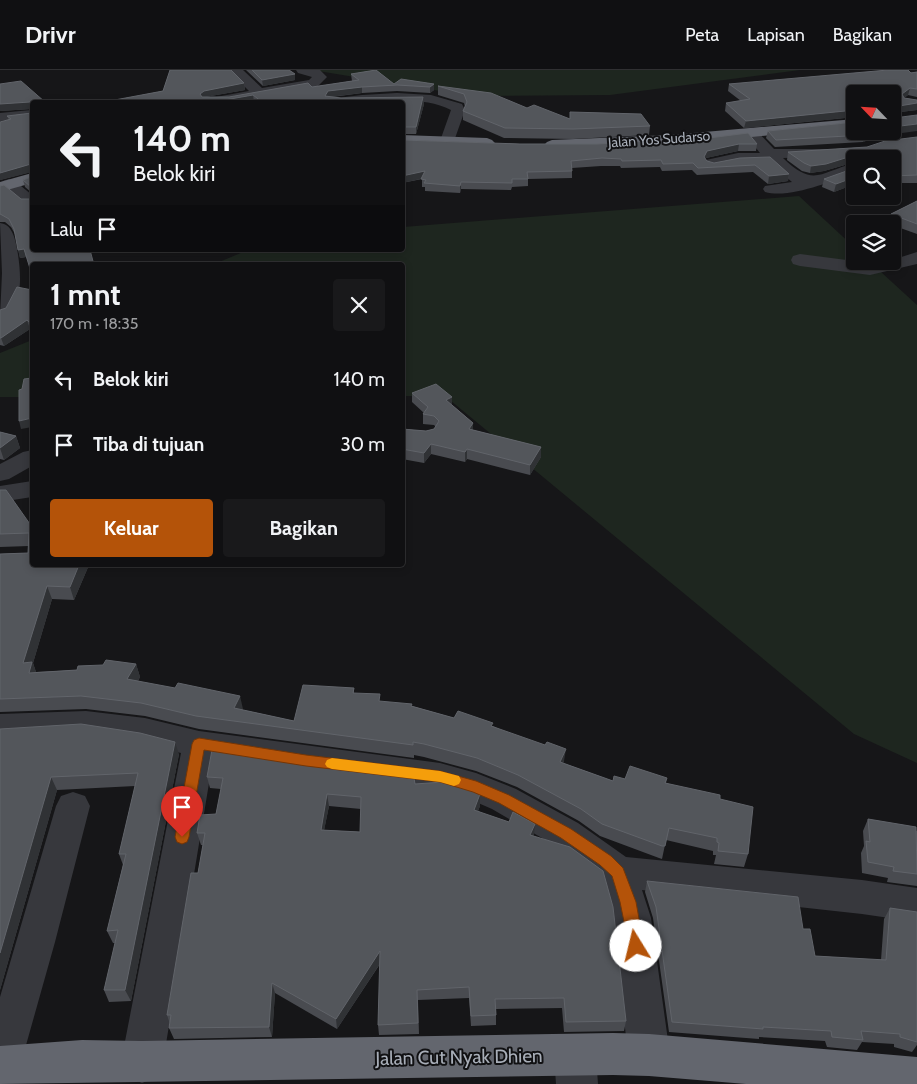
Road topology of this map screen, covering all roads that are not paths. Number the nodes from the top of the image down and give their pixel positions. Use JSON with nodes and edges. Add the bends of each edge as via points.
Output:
{"nodes":[{"id":1,"x":235,"y":70,"type":"edge"},
{"id":2,"x":302,"y":70,"type":"edge"},
{"id":3,"x":313,"y":82,"type":"junction"},
{"id":4,"x":259,"y":93,"type":"junction"},
{"id":5,"x":20,"y":99,"type":"edge"},
{"id":6,"x":234,"y":100,"type":"edge"},
{"id":7,"x":339,"y":100,"type":"edge"},
{"id":8,"x":356,"y":100,"type":"edge"},
{"id":9,"x":30,"y":112,"type":"edge"},
{"id":10,"x":30,"y":114,"type":"edge"},
{"id":11,"x":0,"y":117,"type":"edge"},
{"id":12,"x":846,"y":124,"type":"edge"},
{"id":13,"x":751,"y":133,"type":"junction"},
{"id":14,"x":405,"y":140,"type":"edge"},
{"id":15,"x":448,"y":142,"type":"junction"},
{"id":16,"x":501,"y":144,"type":"edge"},
{"id":17,"x":536,"y":145,"type":"edge"},
{"id":18,"x":839,"y":150,"type":"edge"},
{"id":19,"x":773,"y":155,"type":"junction"},
{"id":20,"x":810,"y":156,"type":"junction"},
{"id":21,"x":846,"y":161,"type":"edge"},
{"id":22,"x":712,"y":163,"type":"edge"},
{"id":23,"x":846,"y":169,"type":"edge"},
{"id":24,"x":30,"y":179,"type":"edge"},
{"id":25,"x":807,"y":181,"type":"junction"},
{"id":26,"x":5,"y":185,"type":"edge"},
{"id":27,"x":771,"y":189,"type":"dead end"},
{"id":28,"x":30,"y":201,"type":"edge"},
{"id":29,"x":0,"y":228,"type":"edge"},
{"id":30,"x":917,"y":258,"type":"edge"},
{"id":31,"x":800,"y":260,"type":"dead end"},
{"id":32,"x":0,"y":311,"type":"edge"},
{"id":33,"x":30,"y":458,"type":"edge"},
{"id":34,"x":0,"y":474,"type":"edge"},
{"id":35,"x":30,"y":489,"type":"edge"},
{"id":36,"x":0,"y":494,"type":"edge"},
{"id":37,"x":0,"y":727,"type":"edge"},
{"id":38,"x":199,"y":744,"type":"junction"},
{"id":39,"x":73,"y":806,"type":"dead end"},
{"id":40,"x":618,"y":872,"type":"junction"},
{"id":41,"x":917,"y":905,"type":"edge"},
{"id":42,"x":649,"y":1055,"type":"junction"},
{"id":43,"x":142,"y":1062,"type":"junction"},
{"id":44,"x":0,"y":1063,"type":"edge"},
{"id":45,"x":0,"y":1067,"type":"edge"},
{"id":46,"x":576,"y":1070,"type":"edge"},
{"id":47,"x":73,"y":1073,"type":"edge"},
{"id":48,"x":917,"y":1078,"type":"edge"}],
"edges":[{"from":1,"to":4,"type":"street"},
{"from":2,"to":3,"type":"street","via":[[319,75]]},
{"from":3,"to":4,"type":"street"},
{"from":3,"to":7,"type":"street"},
{"from":4,"to":6,"type":"street"},
{"from":5,"to":9,"type":"street"},
{"from":8,"to":15,"type":"street","via":[[389,98],[453,104],[458,110]]},
{"from":10,"to":11,"type":"street"},
{"from":12,"to":13,"type":"highway","name":"Jalan Yos Sudarso"},
{"from":13,"to":17,"type":"highway","name":"Jalan Yos Sudarso"},
{"from":13,"to":19,"type":"street"},
{"from":14,"to":15,"type":"highway"},
{"from":15,"to":16,"type":"highway"},
{"from":18,"to":20,"type":"street"},
{"from":19,"to":20,"type":"street"},
{"from":19,"to":22,"type":"street"},
{"from":19,"to":25,"type":"street","via":[[783,168]]},
{"from":20,"to":21,"type":"street","via":[[835,154]]},
{"from":23,"to":25,"type":"street"},
{"from":24,"to":26,"type":"highway"},
{"from":25,"to":27,"type":"street","via":[[799,186]]},
{"from":26,"to":28,"type":"street"},
{"from":29,"to":32,"type":"street","via":[[4,232],[13,282]]},
{"from":30,"to":31,"type":"street","via":[[870,269]]},
{"from":33,"to":34,"type":"street"},
{"from":35,"to":36,"type":"street"},
{"from":37,"to":38,"type":"street","via":[[86,723],[145,731]]},
{"from":38,"to":40,"type":"street","via":[[463,782],[523,809],[588,849]]},
{"from":38,"to":43,"type":"street"},
{"from":39,"to":44,"type":"street"},
{"from":40,"to":41,"type":"street"},
{"from":40,"to":42,"type":"street","via":[[632,918]]},
{"from":42,"to":46,"type":"highway","name":"Jalan Cut Nyak Dhien"},
{"from":42,"to":48,"type":"highway","name":"Jalan Cut Nyak Dhien"},
{"from":43,"to":46,"type":"highway","name":"Jalan Cut Nyak Dhien"},
{"from":43,"to":47,"type":"highway","name":"Jalan Cut Nyak Dhien"},
{"from":45,"to":47,"type":"highway","name":"Jalan Cut Nyak Dhien"}]}
